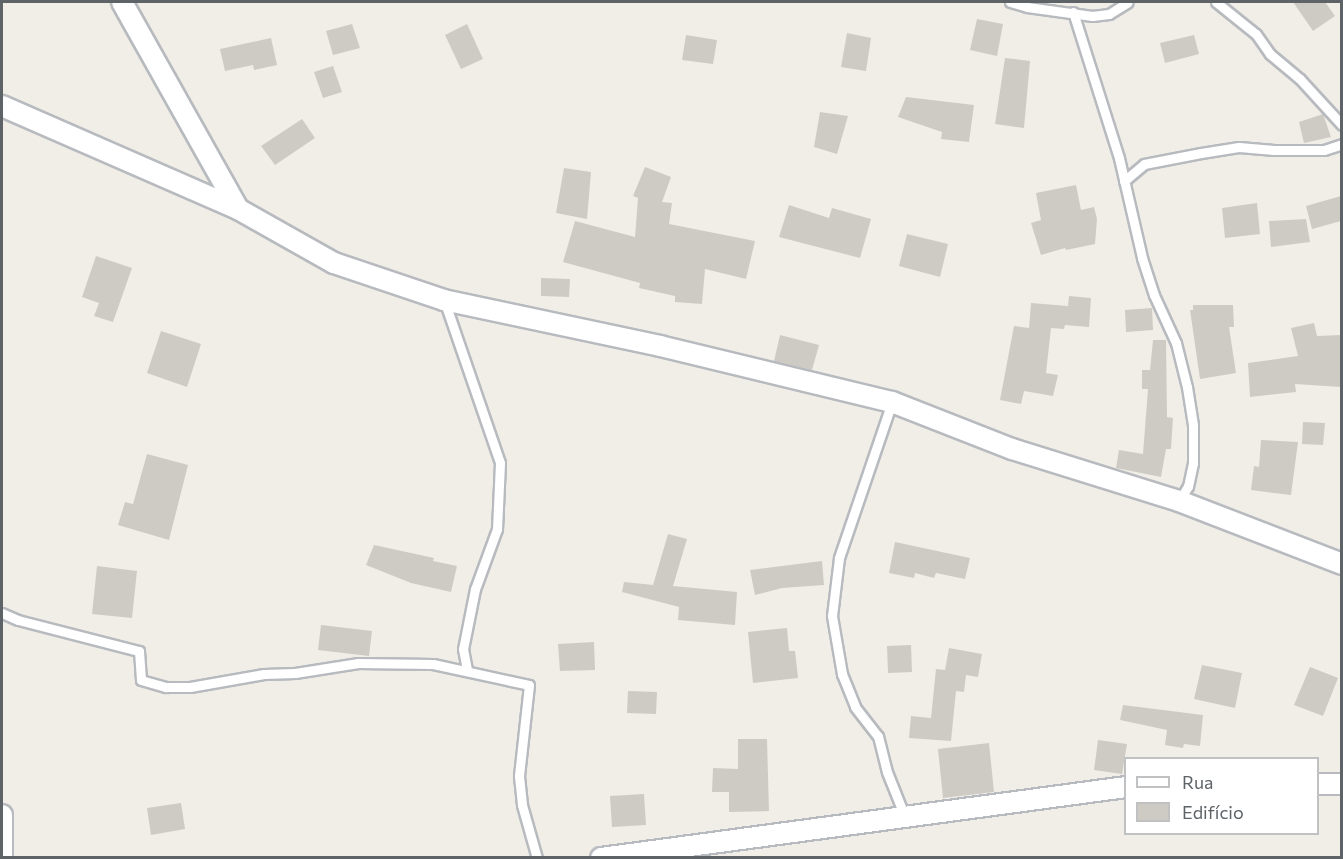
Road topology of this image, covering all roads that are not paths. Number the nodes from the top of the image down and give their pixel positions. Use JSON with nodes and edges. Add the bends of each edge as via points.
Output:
{"nodes":[{"id":1,"x":122,"y":2,"type":"edge"},
{"id":2,"x":1010,"y":2,"type":"edge"},
{"id":3,"x":1128,"y":2,"type":"edge"},
{"id":4,"x":1222,"y":3,"type":"edge"},
{"id":5,"x":1073,"y":12,"type":"junction"},
{"id":6,"x":2,"y":106,"type":"edge"},
{"id":7,"x":1341,"y":125,"type":"edge"},
{"id":8,"x":1341,"y":144,"type":"edge"},
{"id":9,"x":1124,"y":181,"type":"junction"},
{"id":10,"x":238,"y":209,"type":"junction"},
{"id":11,"x":444,"y":300,"type":"junction"},
{"id":12,"x":892,"y":402,"type":"junction"},
{"id":13,"x":1179,"y":501,"type":"junction"},
{"id":14,"x":1341,"y":564,"type":"edge"},
{"id":15,"x":2,"y":613,"type":"edge"},
{"id":16,"x":467,"y":670,"type":"junction"},
{"id":17,"x":1319,"y":784,"type":"edge"},
{"id":18,"x":1341,"y":784,"type":"edge"},
{"id":19,"x":1124,"y":787,"type":"edge"},
{"id":20,"x":2,"y":815,"type":"edge"},
{"id":21,"x":905,"y":817,"type":"junction"},
{"id":22,"x":2,"y":858,"type":"edge"},
{"id":23,"x":537,"y":858,"type":"edge"},
{"id":24,"x":601,"y":858,"type":"edge"}],
"edges":[{"from":1,"to":10,"type":"street"},
{"from":2,"to":5,"type":"lane"},
{"from":3,"to":5,"type":"lane","via":[[1109,14]]},
{"from":4,"to":7,"type":"lane"},
{"from":5,"to":9,"type":"lane"},
{"from":6,"to":10,"type":"street"},
{"from":8,"to":9,"type":"lane","via":[[1324,150],[1239,147],[1211,151],[1144,164]]},
{"from":9,"to":13,"type":"lane","via":[[1142,258],[1176,343],[1193,426],[1193,463],[1188,486]]},
{"from":10,"to":11,"type":"street","via":[[334,263]]},
{"from":11,"to":12,"type":"street","via":[[660,346]]},
{"from":11,"to":16,"type":"lane","via":[[500,463],[497,529],[475,589],[463,649]]},
{"from":12,"to":13,"type":"street","via":[[1012,449]]},
{"from":12,"to":21,"type":"lane","via":[[839,558],[832,616],[842,674],[855,707],[878,736]]},
{"from":13,"to":14,"type":"street"},
{"from":15,"to":16,"type":"lane","via":[[140,651],[141,680],[166,687],[358,663],[433,664]]},
{"from":16,"to":23,"type":"lane","via":[[529,685],[519,776],[522,806]]},
{"from":17,"to":18,"type":"street"},
{"from":19,"to":21,"type":"street"},
{"from":20,"to":22,"type":"street"},
{"from":21,"to":24,"type":"street"}]}
